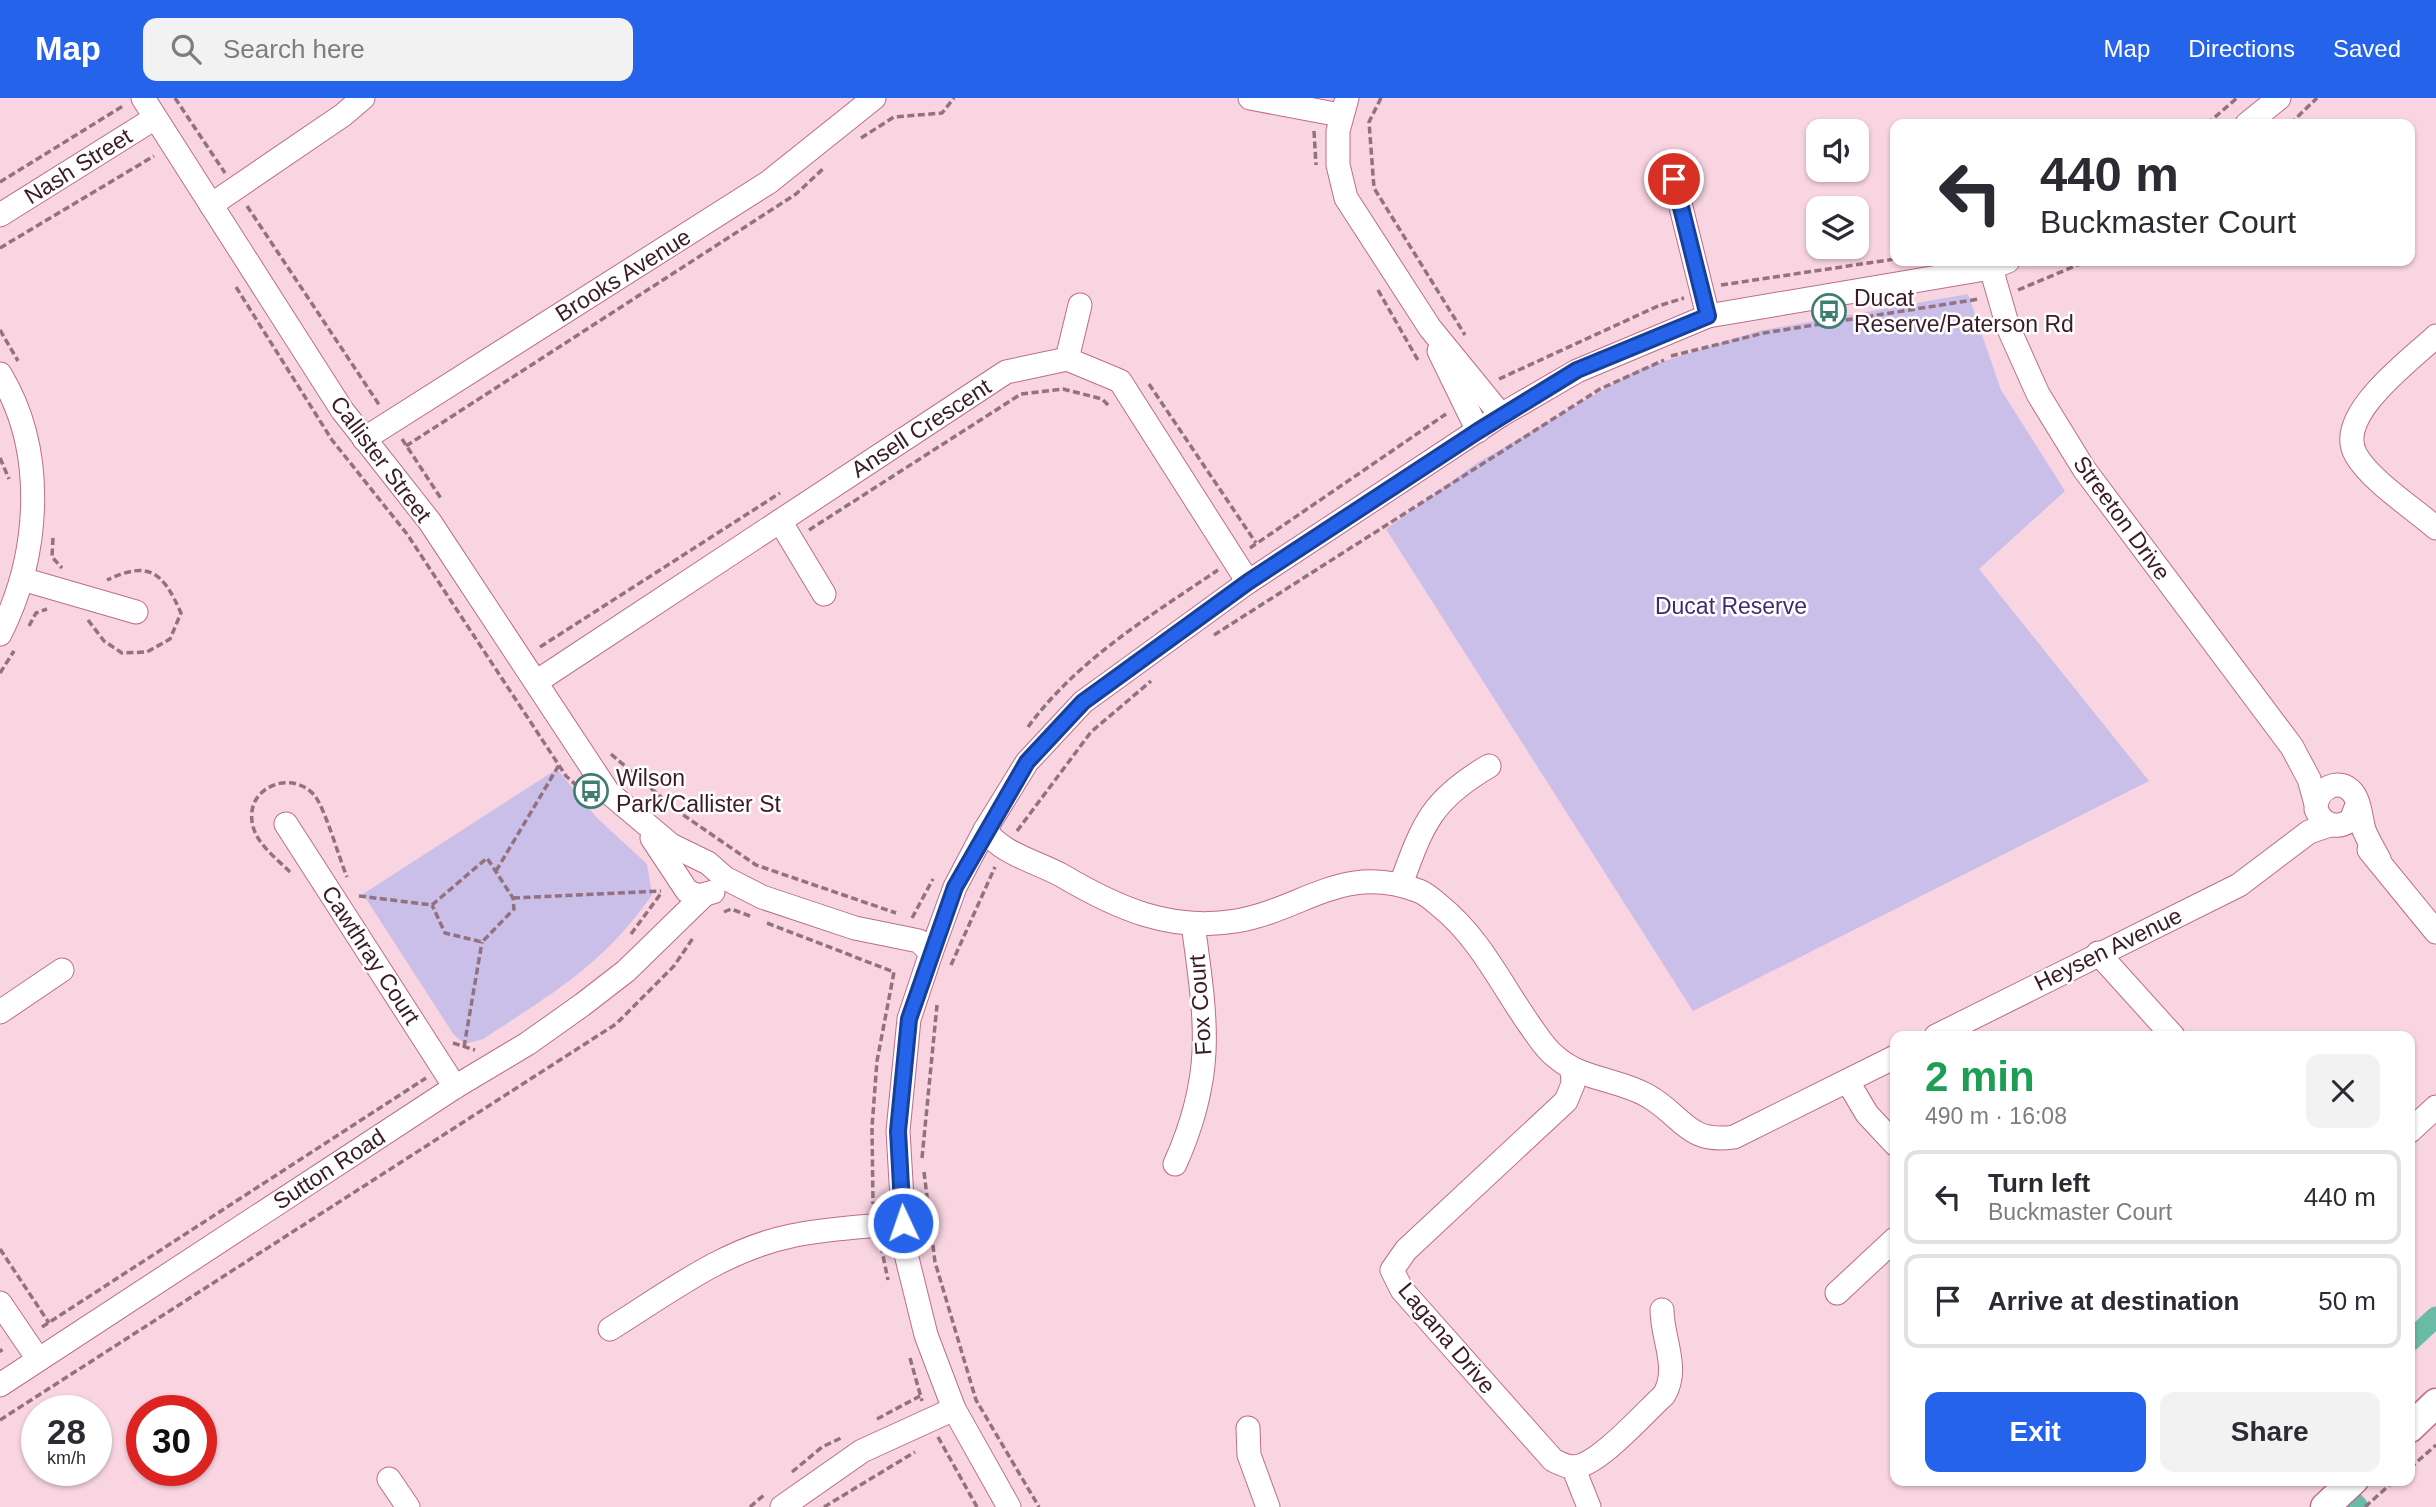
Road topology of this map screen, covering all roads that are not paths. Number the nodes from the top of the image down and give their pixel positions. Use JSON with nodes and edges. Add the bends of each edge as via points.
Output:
{"nodes":[{"id":1,"x":363,"y":98,"type":"edge"},
{"id":2,"x":874,"y":98,"type":"edge"},
{"id":3,"x":1250,"y":98,"type":"edge"},
{"id":4,"x":2277,"y":99,"type":"edge"},
{"id":5,"x":133,"y":102,"type":"edge"},
{"id":6,"x":1343,"y":107,"type":"edge"},
{"id":7,"x":2253,"y":119,"type":"edge"},
{"id":8,"x":146,"y":124,"type":"junction"},
{"id":9,"x":1674,"y":179,"type":"dead end"},
{"id":10,"x":211,"y":205,"type":"junction"},
{"id":11,"x":0,"y":215,"type":"edge"},
{"id":12,"x":1988,"y":266,"type":"edge"},
{"id":13,"x":1999,"y":266,"type":"edge"},
{"id":14,"x":1080,"y":305,"type":"dead end"},
{"id":15,"x":1708,"y":316,"type":"junction"},
{"id":16,"x":1430,"y":328,"type":"junction"},
{"id":17,"x":2436,"y":336,"type":"edge"},
{"id":18,"x":1067,"y":359,"type":"junction"},
{"id":19,"x":9,"y":368,"type":"edge"},
{"id":20,"x":9,"y":412,"type":"edge"},
{"id":21,"x":1501,"y":415,"type":"junction"},
{"id":22,"x":1478,"y":431,"type":"junction"},
{"id":23,"x":364,"y":439,"type":"junction"},
{"id":24,"x":2436,"y":528,"type":"edge"},
{"id":25,"x":786,"y":531,"type":"junction"},
{"id":26,"x":22,"y":579,"type":"junction"},
{"id":27,"x":1248,"y":582,"type":"junction"},
{"id":28,"x":824,"y":594,"type":"dead end"},
{"id":29,"x":136,"y":612,"type":"dead end"},
{"id":30,"x":11,"y":637,"type":"edge"},
{"id":31,"x":545,"y":676,"type":"junction"},
{"id":32,"x":2292,"y":747,"type":"junction"},
{"id":33,"x":1489,"y":766,"type":"dead end"},
{"id":34,"x":2340,"y":785,"type":"junction"},
{"id":35,"x":2316,"y":805,"type":"junction"},
{"id":36,"x":2357,"y":805,"type":"junction"},
{"id":37,"x":630,"y":812,"type":"junction"},
{"id":38,"x":286,"y":824,"type":"dead end"},
{"id":39,"x":2333,"y":825,"type":"junction"},
{"id":40,"x":985,"y":830,"type":"junction"},
{"id":41,"x":2276,"y":855,"type":"junction"},
{"id":42,"x":2379,"y":859,"type":"junction"},
{"id":43,"x":706,"y":880,"type":"junction"},
{"id":44,"x":671,"y":882,"type":"junction"},
{"id":45,"x":1401,"y":884,"type":"junction"},
{"id":46,"x":2429,"y":907,"type":"edge"},
{"id":47,"x":1194,"y":925,"type":"junction"},
{"id":48,"x":2436,"y":932,"type":"edge"},
{"id":49,"x":651,"y":944,"type":"junction"},
{"id":50,"x":932,"y":953,"type":"junction"},
{"id":51,"x":2098,"y":953,"type":"junction"},
{"id":52,"x":62,"y":970,"type":"dead end"},
{"id":53,"x":0,"y":1012,"type":"edge"},
{"id":54,"x":1946,"y":1031,"type":"edge"},
{"id":55,"x":2169,"y":1031,"type":"edge"},
{"id":56,"x":1890,"y":1060,"type":"edge"},
{"id":57,"x":1573,"y":1069,"type":"junction"},
{"id":58,"x":1848,"y":1082,"type":"junction"},
{"id":59,"x":455,"y":1087,"type":"junction"},
{"id":60,"x":2436,"y":1107,"type":"edge"},
{"id":61,"x":2415,"y":1126,"type":"edge"},
{"id":62,"x":1890,"y":1139,"type":"edge"},
{"id":63,"x":1175,"y":1164,"type":"dead end"},
{"id":64,"x":903,"y":1223,"type":"junction"},
{"id":65,"x":1890,"y":1244,"type":"edge"},
{"id":66,"x":1837,"y":1293,"type":"dead end"},
{"id":67,"x":0,"y":1303,"type":"edge"},
{"id":68,"x":1662,"y":1310,"type":"dead end"},
{"id":69,"x":610,"y":1329,"type":"dead end"},
{"id":70,"x":38,"y":1359,"type":"junction"},
{"id":71,"x":0,"y":1385,"type":"edge"},
{"id":72,"x":2436,"y":1403,"type":"edge"},
{"id":73,"x":954,"y":1409,"type":"junction"},
{"id":74,"x":2415,"y":1423,"type":"edge"},
{"id":75,"x":1248,"y":1428,"type":"dead end"},
{"id":76,"x":1573,"y":1467,"type":"junction"},
{"id":77,"x":389,"y":1479,"type":"dead end"},
{"id":78,"x":2348,"y":1486,"type":"edge"},
{"id":79,"x":2328,"y":1504,"type":"edge"},
{"id":80,"x":408,"y":1507,"type":"edge"},
{"id":81,"x":782,"y":1507,"type":"edge"},
{"id":82,"x":1009,"y":1507,"type":"edge"},
{"id":83,"x":1268,"y":1507,"type":"edge"},
{"id":84,"x":1589,"y":1507,"type":"edge"}],
"edges":[{"from":1,"to":10,"type":"street"},
{"from":2,"to":23,"type":"street","name":"Brooks Avenue","via":[[769,182]]},
{"from":3,"to":6,"type":"street"},
{"from":4,"to":7,"type":"street"},
{"from":5,"to":8,"type":"street","name":"Callister Street"},
{"from":6,"to":16,"type":"street","via":[[1338,165],[1346,198]]},
{"from":8,"to":10,"type":"street","name":"Callister Street"},
{"from":8,"to":11,"type":"street","name":"Nash Street"},
{"from":9,"to":15,"type":"street"},
{"from":10,"to":23,"type":"street","name":"Callister Street"},
{"from":12,"to":15,"type":"street"},
{"from":13,"to":32,"type":"street","name":"Streeton Drive","via":[[1999,295],[2008,327],[2038,394],[2084,469]]},
{"from":14,"to":18,"type":"street"},
{"from":15,"to":21,"type":"street","via":[[1577,370]]},
{"from":16,"to":21,"type":"street"},
{"from":16,"to":22,"type":"street"},
{"from":17,"to":24,"type":"street","via":[[2365,405],[2352,432],[2356,456]]},
{"from":18,"to":25,"type":"street","name":"Ansell Crescent","via":[[1006,372]]},
{"from":18,"to":27,"type":"street","via":[[1121,381]]},
{"from":19,"to":20,"type":"street"},
{"from":20,"to":26,"type":"street","via":[[26,441],[33,512]]},
{"from":21,"to":22,"type":"street"},
{"from":22,"to":27,"type":"street"},
{"from":23,"to":31,"type":"street","name":"Callister Street"},
{"from":25,"to":28,"type":"street"},
{"from":25,"to":31,"type":"street","name":"Ansell Crescent"},
{"from":26,"to":29,"type":"street"},
{"from":26,"to":30,"type":"street"},
{"from":27,"to":40,"type":"street","via":[[1083,702],[1027,762]]},
{"from":31,"to":37,"type":"street","name":"Callister Street","via":[[608,792]]},
{"from":32,"to":34,"type":"street","name":"Streeton Drive"},
{"from":32,"to":35,"type":"street","name":"Streeton Drive"},
{"from":33,"to":45,"type":"street","via":[[1457,785],[1423,825]]},
{"from":34,"to":35,"type":"street","via":[[2323,789]]},
{"from":34,"to":36,"type":"street","via":[[2353,793]]},
{"from":35,"to":39,"type":"street","via":[[2321,819]]},
{"from":35,"to":41,"type":"street","name":"Heysen Avenue"},
{"from":36,"to":39,"type":"street","via":[[2351,820]]},
{"from":36,"to":42,"type":"street"},
{"from":37,"to":43,"type":"street","name":"Callister Street"},
{"from":37,"to":44,"type":"street","name":"Callister Street"},
{"from":38,"to":59,"type":"street","name":"Cawthray Court"},
{"from":39,"to":41,"type":"street","name":"Heysen Avenue","via":[[2309,832]]},
{"from":39,"to":42,"type":"street"},
{"from":40,"to":47,"type":"street","via":[[1002,833],[1008,844],[1128,911],[1167,923]]},
{"from":40,"to":50,"type":"street","via":[[955,887]]},
{"from":41,"to":51,"type":"street","name":"Heysen Avenue","via":[[2239,884]]},
{"from":42,"to":46,"type":"street"},
{"from":43,"to":44,"type":"street","via":[[689,863]]},
{"from":43,"to":49,"type":"street","name":"Sutton Road"},
{"from":43,"to":50,"type":"street","name":"Callister Street","via":[[855,928],[919,941]]},
{"from":44,"to":49,"type":"street","name":"Sutton Road"},
{"from":45,"to":47,"type":"street","via":[[1363,881],[1327,887],[1237,921]]},
{"from":45,"to":57,"type":"street","via":[[1423,892],[1472,937],[1543,1043]]},
{"from":46,"to":48,"type":"street"},
{"from":47,"to":63,"type":"street","name":"Fox Court","via":[[1206,1044],[1192,1125]]},
{"from":49,"to":59,"type":"street","name":"Sutton Road","via":[[626,971],[582,1005]]},
{"from":50,"to":64,"type":"street","via":[[909,1019],[898,1131]]},
{"from":51,"to":54,"type":"street","name":"Heysen Avenue"},
{"from":51,"to":55,"type":"street"},
{"from":52,"to":53,"type":"street"},
{"from":56,"to":58,"type":"street"},
{"from":57,"to":58,"type":"street","via":[[1650,1097],[1688,1130],[1715,1140],[1734,1137]]},
{"from":57,"to":76,"type":"street","name":"Lagana Drive","via":[[1562,1079],[1550,1113],[1406,1250],[1392,1270],[1402,1290],[1553,1460]]},
{"from":58,"to":62,"type":"street","via":[[1867,1114]]},
{"from":59,"to":70,"type":"street","name":"Sutton Road"},
{"from":60,"to":61,"type":"street"},
{"from":64,"to":69,"type":"street","via":[[789,1236],[756,1246],[706,1268]]},
{"from":64,"to":73,"type":"street","via":[[926,1335]]},
{"from":65,"to":66,"type":"street"},
{"from":67,"to":70,"type":"street"},
{"from":68,"to":76,"type":"street","via":[[1671,1384],[1600,1455]]},
{"from":70,"to":71,"type":"street","name":"Sutton Road"},
{"from":72,"to":74,"type":"street"},
{"from":73,"to":81,"type":"street","via":[[862,1451]]},
{"from":73,"to":82,"type":"street"},
{"from":75,"to":83,"type":"street","via":[[1249,1455]]},
{"from":76,"to":84,"type":"street"},
{"from":77,"to":80,"type":"street"},
{"from":78,"to":79,"type":"street"}]}
